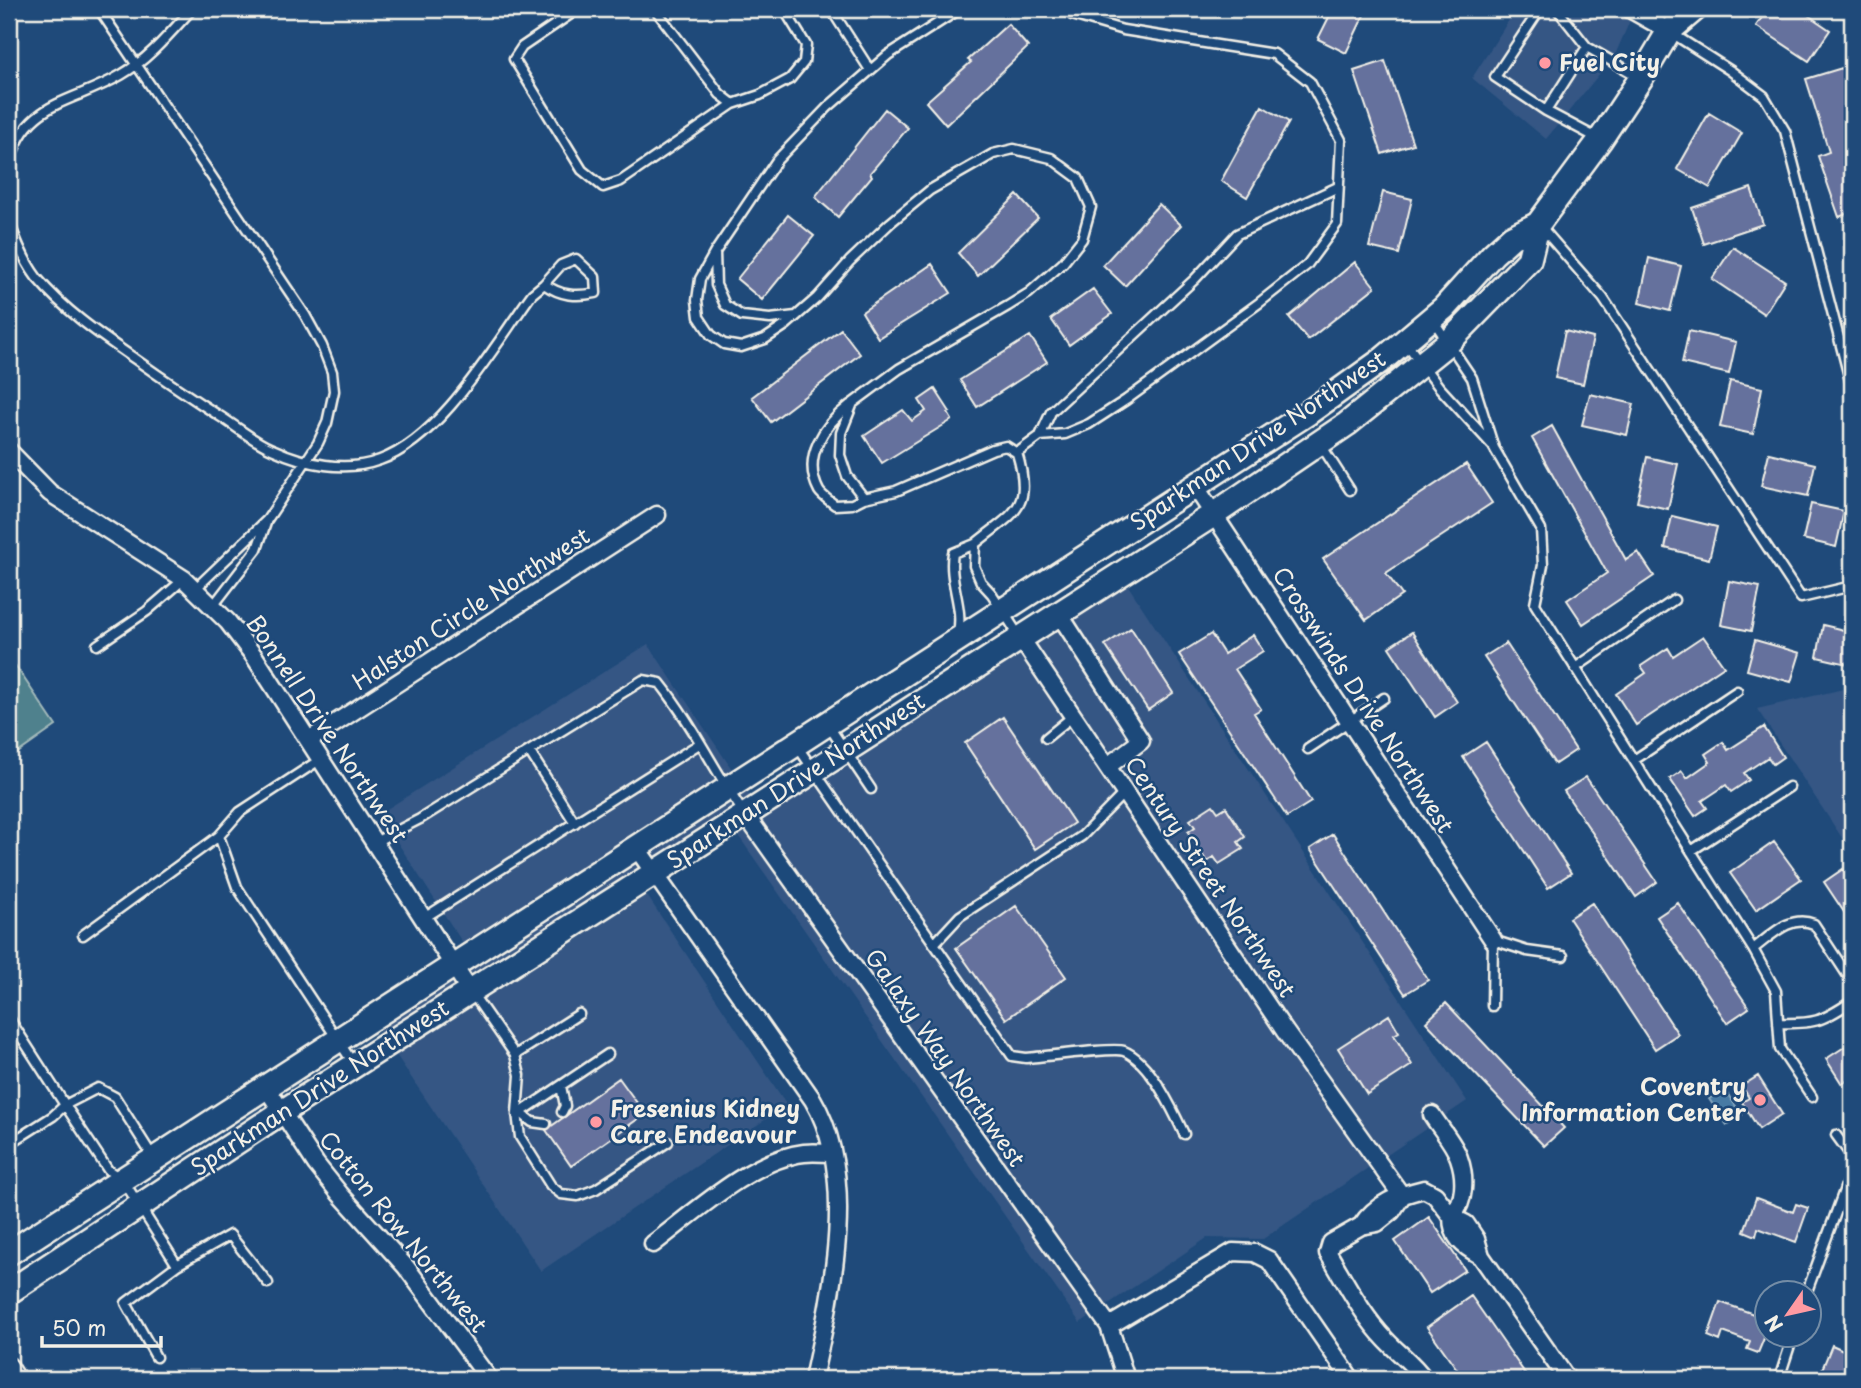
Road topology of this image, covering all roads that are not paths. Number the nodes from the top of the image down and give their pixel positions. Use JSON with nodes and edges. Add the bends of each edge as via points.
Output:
{"nodes":[{"id":1,"x":99,"y":9,"type":"edge"},
{"id":2,"x":192,"y":9,"type":"edge"},
{"id":3,"x":578,"y":9,"type":"edge"},
{"id":4,"x":655,"y":9,"type":"edge"},
{"id":5,"x":784,"y":9,"type":"edge"},
{"id":6,"x":831,"y":9,"type":"edge"},
{"id":7,"x":960,"y":9,"type":"edge"},
{"id":8,"x":1065,"y":9,"type":"edge"},
{"id":9,"x":1540,"y":9,"type":"edge"},
{"id":10,"x":1557,"y":9,"type":"edge"},
{"id":11,"x":1630,"y":9,"type":"edge"},
{"id":12,"x":1695,"y":9,"type":"edge"},
{"id":13,"x":1670,"y":20,"type":"edge"},
{"id":14,"x":1587,"y":47,"type":"junction"},
{"id":15,"x":136,"y":64,"type":"junction"},
{"id":16,"x":870,"y":70,"type":"junction"},
{"id":17,"x":1642,"y":78,"type":"junction"},
{"id":18,"x":733,"y":104,"type":"junction"},
{"id":19,"x":1546,"y":111,"type":"junction"},
{"id":20,"x":1600,"y":140,"type":"junction"},
{"id":21,"x":9,"y":166,"type":"edge"},
{"id":22,"x":1338,"y":187,"type":"junction"},
{"id":23,"x":9,"y":221,"type":"edge"},
{"id":24,"x":1538,"y":224,"type":"junction"},
{"id":25,"x":715,"y":252,"type":"junction"},
{"id":26,"x":544,"y":284,"type":"junction"},
{"id":27,"x":796,"y":316,"type":"junction"},
{"id":28,"x":1432,"y":318,"type":"junction"},
{"id":29,"x":1405,"y":341,"type":"junction"},
{"id":30,"x":1449,"y":342,"type":"junction"},
{"id":31,"x":1421,"y":363,"type":"junction"},
{"id":32,"x":1852,"y":388,"type":"edge"},
{"id":33,"x":853,"y":403,"type":"junction"},
{"id":34,"x":1040,"y":436,"type":"junction"},
{"id":35,"x":1319,"y":443,"type":"junction"},
{"id":36,"x":1494,"y":448,"type":"junction"},
{"id":37,"x":9,"y":451,"type":"edge"},
{"id":38,"x":1017,"y":453,"type":"junction"},
{"id":39,"x":307,"y":461,"type":"junction"},
{"id":40,"x":1195,"y":486,"type":"junction"},
{"id":41,"x":1350,"y":490,"type":"dead end"},
{"id":42,"x":864,"y":498,"type":"junction"},
{"id":43,"x":657,"y":515,"type":"dead end"},
{"id":44,"x":1213,"y":515,"type":"junction"},
{"id":45,"x":267,"y":520,"type":"junction"},
{"id":46,"x":975,"y":544,"type":"junction"},
{"id":47,"x":190,"y":584,"type":"junction"},
{"id":48,"x":1852,"y":586,"type":"edge"},
{"id":49,"x":1674,"y":600,"type":"dead end"},
{"id":50,"x":213,"y":606,"type":"junction"},
{"id":51,"x":1002,"y":612,"type":"junction"},
{"id":52,"x":1058,"y":612,"type":"junction"},
{"id":53,"x":1020,"y":637,"type":"junction"},
{"id":54,"x":957,"y":640,"type":"junction"},
{"id":55,"x":97,"y":645,"type":"dead end"},
{"id":56,"x":1575,"y":668,"type":"junction"},
{"id":57,"x":1737,"y":691,"type":"dead end"},
{"id":58,"x":1384,"y":698,"type":"dead end"},
{"id":59,"x":1073,"y":716,"type":"junction"},
{"id":60,"x":1350,"y":721,"type":"junction"},
{"id":61,"x":828,"y":724,"type":"junction"},
{"id":62,"x":1045,"y":738,"type":"dead end"},
{"id":63,"x":309,"y":740,"type":"junction"},
{"id":64,"x":699,"y":744,"type":"junction"},
{"id":65,"x":796,"y":744,"type":"junction"},
{"id":66,"x":1308,"y":749,"type":"dead end"},
{"id":67,"x":845,"y":750,"type":"junction"},
{"id":68,"x":529,"y":751,"type":"junction"},
{"id":69,"x":321,"y":759,"type":"junction"},
{"id":70,"x":1634,"y":760,"type":"junction"},
{"id":71,"x":1108,"y":766,"type":"junction"},
{"id":72,"x":813,"y":770,"type":"junction"},
{"id":73,"x":1789,"y":787,"type":"dead end"},
{"id":74,"x":727,"y":789,"type":"junction"},
{"id":75,"x":871,"y":789,"type":"dead end"},
{"id":76,"x":1125,"y":792,"type":"junction"},
{"id":77,"x":745,"y":814,"type":"junction"},
{"id":78,"x":575,"y":823,"type":"junction"},
{"id":79,"x":219,"y":836,"type":"junction"},
{"id":80,"x":375,"y":842,"type":"junction"},
{"id":81,"x":636,"y":847,"type":"junction"},
{"id":82,"x":1691,"y":852,"type":"junction"},
{"id":83,"x":654,"y":873,"type":"junction"},
{"id":84,"x":424,"y":918,"type":"junction"},
{"id":85,"x":83,"y":934,"type":"dead end"},
{"id":86,"x":1493,"y":940,"type":"junction"},
{"id":87,"x":934,"y":944,"type":"junction"},
{"id":88,"x":1753,"y":948,"type":"junction"},
{"id":89,"x":1563,"y":956,"type":"dead end"},
{"id":90,"x":454,"y":965,"type":"junction"},
{"id":91,"x":1852,"y":982,"type":"edge"},
{"id":92,"x":470,"y":991,"type":"junction"},
{"id":93,"x":1852,"y":999,"type":"edge"},
{"id":94,"x":1492,"y":1006,"type":"dead end"},
{"id":95,"x":579,"y":1014,"type":"dead end"},
{"id":96,"x":9,"y":1018,"type":"edge"},
{"id":97,"x":1778,"y":1023,"type":"junction"},
{"id":98,"x":338,"y":1041,"type":"junction"},
{"id":99,"x":608,"y":1054,"type":"dead end"},
{"id":100,"x":515,"y":1055,"type":"junction"},
{"id":101,"x":355,"y":1065,"type":"junction"},
{"id":102,"x":561,"y":1086,"type":"junction"},
{"id":103,"x":266,"y":1087,"type":"junction"},
{"id":104,"x":1812,"y":1097,"type":"dead end"},
{"id":105,"x":65,"y":1105,"type":"junction"},
{"id":106,"x":282,"y":1112,"type":"junction"},
{"id":107,"x":562,"y":1112,"type":"dead end"},
{"id":108,"x":519,"y":1114,"type":"junction"},
{"id":109,"x":1432,"y":1115,"type":"dead end"},
{"id":110,"x":545,"y":1124,"type":"dead end"},
{"id":111,"x":1184,"y":1135,"type":"dead end"},
{"id":112,"x":1836,"y":1135,"type":"dead end"},
{"id":113,"x":668,"y":1142,"type":"dead end"},
{"id":114,"x":9,"y":1144,"type":"edge"},
{"id":115,"x":831,"y":1153,"type":"junction"},
{"id":116,"x":1852,"y":1157,"type":"edge"},
{"id":117,"x":154,"y":1160,"type":"junction"},
{"id":118,"x":1852,"y":1169,"type":"edge"},
{"id":119,"x":123,"y":1180,"type":"junction"},
{"id":120,"x":1402,"y":1196,"type":"junction"},
{"id":121,"x":139,"y":1205,"type":"junction"},
{"id":122,"x":1452,"y":1217,"type":"junction"},
{"id":123,"x":653,"y":1244,"type":"dead end"},
{"id":124,"x":9,"y":1253,"type":"edge"},
{"id":125,"x":177,"y":1265,"type":"junction"},
{"id":126,"x":1811,"y":1280,"type":"edge"},
{"id":127,"x":268,"y":1283,"type":"dead end"},
{"id":128,"x":9,"y":1292,"type":"edge"},
{"id":129,"x":1109,"y":1326,"type":"junction"},
{"id":130,"x":1788,"y":1350,"type":"edge"},
{"id":131,"x":156,"y":1357,"type":"dead end"},
{"id":132,"x":9,"y":1366,"type":"edge"},
{"id":133,"x":18,"y":1379,"type":"edge"},
{"id":134,"x":489,"y":1379,"type":"edge"},
{"id":135,"x":813,"y":1379,"type":"edge"},
{"id":136,"x":1126,"y":1379,"type":"edge"},
{"id":137,"x":1351,"y":1379,"type":"edge"},
{"id":138,"x":1424,"y":1379,"type":"edge"},
{"id":139,"x":1567,"y":1379,"type":"edge"},
{"id":140,"x":1779,"y":1379,"type":"edge"}],
"edges":[{"from":1,"to":15,"type":"lane"},
{"from":2,"to":15,"type":"lane"},
{"from":3,"to":18,"type":"lane","via":[[522,47],[514,59],[582,170],[603,187],[621,181]]},
{"from":4,"to":18,"type":"lane","via":[[720,94]]},
{"from":5,"to":18,"type":"lane","via":[[806,45],[804,62],[790,79]]},
{"from":6,"to":16,"type":"lane"},
{"from":7,"to":16,"type":"lane"},
{"from":8,"to":22,"type":"lane","via":[[1123,30],[1274,54],[1310,82],[1341,140]]},
{"from":9,"to":19,"type":"lane","via":[[1495,76]]},
{"from":10,"to":14,"type":"lane"},
{"from":11,"to":13,"type":"street"},
{"from":12,"to":13,"type":"main road","name":"Sparkman Drive Northwest"},
{"from":13,"to":17,"type":"main road","name":"Sparkman Drive Northwest"},
{"from":13,"to":32,"type":"lane","via":[[1764,96],[1785,131]]},
{"from":14,"to":17,"type":"lane"},
{"from":14,"to":19,"type":"lane"},
{"from":15,"to":21,"type":"lane","via":[[122,75],[39,113],[21,132]]},
{"from":15,"to":39,"type":"lane","via":[[322,345],[334,391],[327,423]]},
{"from":16,"to":25,"type":"lane","via":[[777,160]]},
{"from":17,"to":20,"type":"main road","name":"Sparkman Drive Northwest"},
{"from":19,"to":20,"type":"lane"},
{"from":20,"to":24,"type":"main road","name":"Sparkman Drive Northwest"},
{"from":22,"to":34,"type":"lane","via":[[1237,234],[1051,412]]},
{"from":22,"to":34,"type":"lane","via":[[1337,224],[1307,265],[1089,424],[1065,434]]},
{"from":23,"to":39,"type":"lane","via":[[35,275],[83,323],[271,449]]},
{"from":24,"to":28,"type":"main road","name":"Sparkman Drive Northwest","via":[[1512,237]]},
{"from":24,"to":30,"type":"main road","name":"Sparkman Drive Northwest","via":[[1529,260]]},
{"from":24,"to":48,"type":"lane","via":[[1603,298],[1801,598]]},
{"from":25,"to":27,"type":"lane","via":[[716,285],[725,305],[742,316]]},
{"from":25,"to":27,"type":"lane","via":[[700,279],[697,300],[699,317],[711,335],[724,344],[741,347],[765,339]]},
{"from":26,"to":26,"type":"lane","via":[[578,297],[596,293],[594,277],[576,259],[561,265]]},
{"from":26,"to":39,"type":"lane","via":[[417,440],[380,461],[358,466]]},
{"from":27,"to":33,"type":"lane","via":[[890,222],[930,190],[993,154],[1014,149],[1051,158],[1079,178],[1091,207],[1082,239],[1063,263],[1029,293],[900,369]]},
{"from":28,"to":29,"type":"main road","name":"Sparkman Drive Northwest"},
{"from":28,"to":30,"type":"lane"},
{"from":29,"to":31,"type":"lane"},
{"from":29,"to":40,"type":"main road","name":"Sparkman Drive Northwest","via":[[1308,413]]},
{"from":30,"to":31,"type":"main road","name":"Sparkman Drive Northwest"},
{"from":30,"to":36,"type":"lane","via":[[1472,378]]},
{"from":31,"to":35,"type":"main road","name":"Sparkman Drive Northwest"},
{"from":31,"to":36,"type":"lane"},
{"from":33,"to":42,"type":"lane","via":[[841,433],[840,455],[847,477]]},
{"from":33,"to":42,"type":"lane","via":[[833,418],[819,437],[812,466],[819,492],[835,505]]},
{"from":34,"to":38,"type":"lane"},
{"from":35,"to":41,"type":"lane"},
{"from":35,"to":44,"type":"main road","name":"Sparkman Drive Northwest"},
{"from":36,"to":56,"type":"lane","via":[[1541,529],[1543,565],[1535,604]]},
{"from":37,"to":47,"type":"street","name":"Bonnell Drive Northwest","via":[[50,493]]},
{"from":38,"to":42,"type":"lane","via":[[1006,446],[993,449],[895,491]]},
{"from":38,"to":46,"type":"lane","via":[[1025,490],[1017,509]]},
{"from":39,"to":45,"type":"lane"},
{"from":40,"to":44,"type":"street","name":"Crosswinds Drive Northwest"},
{"from":40,"to":51,"type":"main road","name":"Sparkman Drive Northwest"},
{"from":43,"to":63,"type":"street","name":"Halston Circle Northwest"},
{"from":44,"to":52,"type":"main road","name":"Sparkman Drive Northwest"},
{"from":44,"to":60,"type":"street","name":"Crosswinds Drive Northwest"},
{"from":45,"to":47,"type":"lane"},
{"from":45,"to":50,"type":"lane","via":[[257,549]]},
{"from":46,"to":51,"type":"lane","via":[[974,566]]},
{"from":46,"to":54,"type":"lane","via":[[953,553],[950,569],[961,618]]},
{"from":47,"to":50,"type":"street","name":"Bonnell Drive Northwest"},
{"from":47,"to":55,"type":"lane"},
{"from":49,"to":56,"type":"lane"},
{"from":50,"to":63,"type":"street","name":"Bonnell Drive Northwest","via":[[254,656]]},
{"from":51,"to":53,"type":"lane"},
{"from":51,"to":54,"type":"main road","name":"Sparkman Drive Northwest"},
{"from":52,"to":53,"type":"main road","name":"Sparkman Drive Northwest"},
{"from":52,"to":71,"type":"street","via":[[1141,741]]},
{"from":53,"to":59,"type":"street","name":"Century Street Northwest"},
{"from":53,"to":67,"type":"main road","name":"Sparkman Drive Northwest"},
{"from":54,"to":61,"type":"main road","name":"Sparkman Drive Northwest"},
{"from":56,"to":70,"type":"lane"},
{"from":57,"to":70,"type":"lane"},
{"from":58,"to":60,"type":"lane"},
{"from":59,"to":62,"type":"lane"},
{"from":59,"to":71,"type":"street","name":"Century Street Northwest"},
{"from":60,"to":66,"type":"lane"},
{"from":60,"to":86,"type":"street","name":"Crosswinds Drive Northwest"},
{"from":61,"to":65,"type":"main road","name":"Sparkman Drive Northwest"},
{"from":61,"to":67,"type":"lane"},
{"from":63,"to":69,"type":"street","name":"Bonnell Drive Northwest"},
{"from":64,"to":68,"type":"lane","via":[[660,683],[643,680]]},
{"from":64,"to":74,"type":"lane"},
{"from":64,"to":78,"type":"lane"},
{"from":65,"to":72,"type":"lane"},
{"from":65,"to":74,"type":"main road","name":"Sparkman Drive Northwest"},
{"from":67,"to":72,"type":"main road","name":"Sparkman Drive Northwest"},
{"from":67,"to":75,"type":"lane"},
{"from":68,"to":78,"type":"lane"},
{"from":68,"to":80,"type":"lane"},
{"from":69,"to":79,"type":"lane","via":[[240,812]]},
{"from":69,"to":80,"type":"street","name":"Bonnell Drive Northwest"},
{"from":70,"to":82,"type":"lane"},
{"from":71,"to":76,"type":"street","name":"Century Street Northwest"},
{"from":72,"to":77,"type":"main road","name":"Sparkman Drive Northwest"},
{"from":72,"to":87,"type":"lane"},
{"from":73,"to":82,"type":"lane"},
{"from":74,"to":77,"type":"lane"},
{"from":74,"to":81,"type":"main road","name":"Sparkman Drive Northwest"},
{"from":76,"to":87,"type":"lane","via":[[1082,836],[960,916]]},
{"from":76,"to":120,"type":"street","name":"Century Street Northwest"},
{"from":77,"to":83,"type":"main road","name":"Sparkman Drive Northwest"},
{"from":77,"to":129,"type":"street","name":"Galaxy Way Northwest"},
{"from":78,"to":84,"type":"lane"},
{"from":79,"to":85,"type":"lane"},
{"from":79,"to":98,"type":"lane","via":[[237,887]]},
{"from":80,"to":84,"type":"street","name":"Bonnell Drive Northwest"},
{"from":81,"to":83,"type":"street"},
{"from":81,"to":90,"type":"main road","name":"Sparkman Drive Northwest"},
{"from":82,"to":88,"type":"lane"},
{"from":83,"to":92,"type":"main road","name":"Sparkman Drive Northwest"},
{"from":83,"to":115,"type":"street","via":[[813,1100],[822,1115]]},
{"from":84,"to":90,"type":"street","name":"Bonnell Drive Northwest"},
{"from":86,"to":89,"type":"lane"},
{"from":86,"to":94,"type":"lane"},
{"from":87,"to":111,"type":"lane","via":[[1012,1056],[1122,1050],[1138,1060],[1168,1099]]},
{"from":88,"to":91,"type":"lane","via":[[1793,920],[1814,923]]},
{"from":88,"to":97,"type":"lane","via":[[1776,991]]},
{"from":90,"to":92,"type":"street","name":"Bonnell Drive Northwest"},
{"from":90,"to":98,"type":"main road","name":"Sparkman Drive Northwest"},
{"from":92,"to":100,"type":"lane"},
{"from":92,"to":101,"type":"main road","name":"Sparkman Drive Northwest"},
{"from":93,"to":97,"type":"lane","via":[[1826,1019]]},
{"from":95,"to":100,"type":"lane"},
{"from":96,"to":105,"type":"lane"},
{"from":97,"to":104,"type":"lane","via":[[1780,1049]]},
{"from":98,"to":101,"type":"lane"},
{"from":98,"to":103,"type":"main road","name":"Sparkman Drive Northwest"},
{"from":99,"to":102,"type":"lane"},
{"from":100,"to":108,"type":"lane","via":[[520,1075]]},
{"from":101,"to":106,"type":"main road","name":"Sparkman Drive Northwest"},
{"from":102,"to":107,"type":"lane"},
{"from":102,"to":108,"type":"lane"},
{"from":103,"to":106,"type":"street","name":"Cotton Row Northwest"},
{"from":103,"to":117,"type":"main road","name":"Sparkman Drive Northwest"},
{"from":105,"to":114,"type":"lane"},
{"from":105,"to":117,"type":"lane","via":[[98,1088],[115,1097]]},
{"from":105,"to":119,"type":"lane","via":[[108,1170]]},
{"from":106,"to":121,"type":"main road","name":"Sparkman Drive Northwest"},
{"from":106,"to":134,"type":"street","name":"Cotton Row Northwest","via":[[316,1164],[406,1267]]},
{"from":108,"to":110,"type":"lane"},
{"from":108,"to":113,"type":"lane","via":[[520,1137],[561,1194],[578,1196],[596,1189]]},
{"from":109,"to":122,"type":"street","via":[[1459,1158],[1464,1191]]},
{"from":112,"to":116,"type":"lane"},
{"from":115,"to":123,"type":"street","via":[[803,1153],[749,1172]]},
{"from":115,"to":135,"type":"street","via":[[838,1249]]},
{"from":117,"to":119,"type":"main road","name":"Sparkman Drive Northwest"},
{"from":118,"to":126,"type":"lane"},
{"from":119,"to":121,"type":"lane"},
{"from":119,"to":124,"type":"main road","name":"Sparkman Drive Northwest"},
{"from":120,"to":122,"type":"street","via":[[1424,1189],[1435,1195]]},
{"from":120,"to":138,"type":"street","via":[[1386,1217],[1331,1243],[1328,1253],[1363,1311]]},
{"from":121,"to":125,"type":"lane"},
{"from":121,"to":128,"type":"main road","name":"Sparkman Drive Northwest"},
{"from":122,"to":139,"type":"street","via":[[1466,1224],[1480,1256]]},
{"from":125,"to":127,"type":"lane","via":[[230,1234]]},
{"from":125,"to":131,"type":"lane","via":[[126,1303]]},
{"from":129,"to":136,"type":"street","name":"Galaxy Way Northwest"},
{"from":129,"to":137,"type":"street","via":[[1233,1252],[1255,1253],[1269,1260]]},
{"from":130,"to":140,"type":"lane"},
{"from":132,"to":133,"type":"street"}]}
